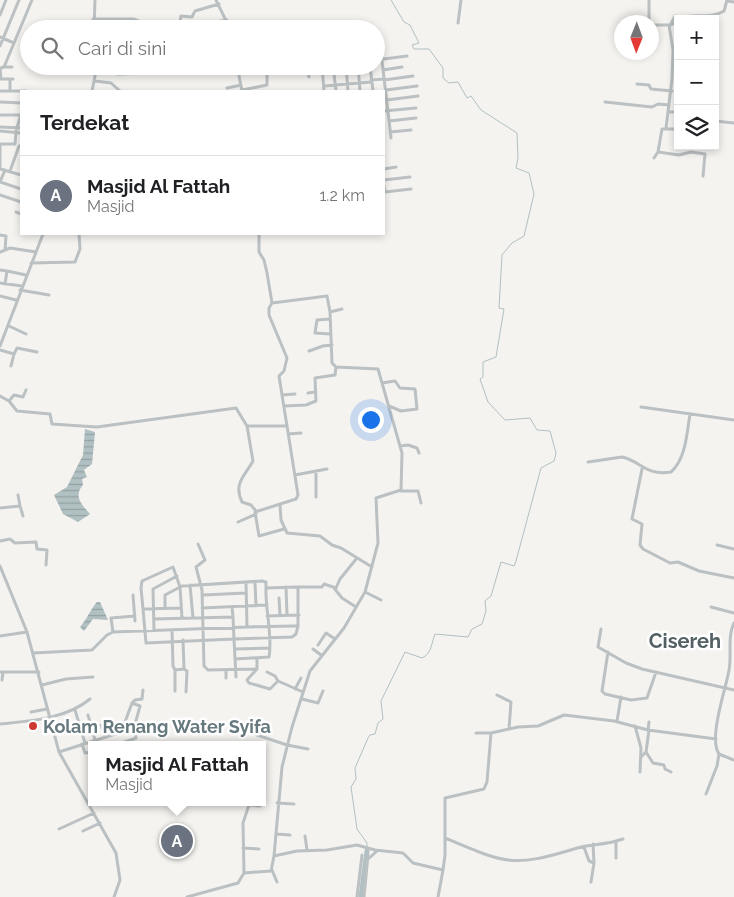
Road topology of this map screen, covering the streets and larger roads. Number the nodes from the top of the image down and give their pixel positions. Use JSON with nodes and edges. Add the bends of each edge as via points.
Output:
{"nodes":[{"id":1,"x":6,"y":0,"type":"edge"},
{"id":2,"x":19,"y":0,"type":"edge"},
{"id":3,"x":32,"y":0,"type":"edge"},
{"id":4,"x":94,"y":0,"type":"edge"},
{"id":5,"x":216,"y":0,"type":"edge"},
{"id":6,"x":461,"y":0,"type":"edge"},
{"id":7,"x":649,"y":0,"type":"edge"},
{"id":8,"x":727,"y":0,"type":"edge"},
{"id":9,"x":734,"y":2,"type":"edge"},
{"id":10,"x":219,"y":4,"type":"junction"},
{"id":11,"x":0,"y":15,"type":"edge"},
{"id":12,"x":650,"y":15,"type":"edge"},
{"id":13,"x":715,"y":15,"type":"edge"},
{"id":14,"x":93,"y":19,"type":"joint"},
{"id":15,"x":24,"y":20,"type":"edge"},
{"id":16,"x":136,"y":20,"type":"edge"},
{"id":17,"x":180,"y":20,"type":"edge"},
{"id":18,"x":227,"y":20,"type":"edge"},
{"id":19,"x":674,"y":22,"type":"edge"},
{"id":20,"x":458,"y":23,"type":"dead end"},
{"id":21,"x":659,"y":24,"type":"edge"},
{"id":22,"x":670,"y":25,"type":"junction"},
{"id":23,"x":20,"y":29,"type":"edge"},
{"id":24,"x":2,"y":37,"type":"edge"},
{"id":25,"x":14,"y":43,"type":"junction"},
{"id":26,"x":0,"y":46,"type":"edge"},
{"id":27,"x":407,"y":56,"type":"dead end"},
{"id":28,"x":385,"y":59,"type":"edge"},
{"id":29,"x":12,"y":67,"type":"dead end"},
{"id":30,"x":402,"y":67,"type":"dead end"},
{"id":31,"x":2,"y":68,"type":"edge"},
{"id":32,"x":385,"y":70,"type":"edge"},
{"id":33,"x":96,"y":75,"type":"edge"},
{"id":34,"x":239,"y":75,"type":"edge"},
{"id":35,"x":267,"y":75,"type":"edge"},
{"id":36,"x":323,"y":75,"type":"edge"},
{"id":37,"x":334,"y":75,"type":"edge"},
{"id":38,"x":347,"y":75,"type":"edge"},
{"id":39,"x":359,"y":75,"type":"edge"},
{"id":40,"x":371,"y":75,"type":"edge"},
{"id":41,"x":384,"y":75,"type":"edge"},
{"id":42,"x":413,"y":76,"type":"dead end"},
{"id":43,"x":0,"y":79,"type":"edge"},
{"id":44,"x":384,"y":80,"type":"junction"},
{"id":45,"x":96,"y":81,"type":"junction"},
{"id":46,"x":372,"y":81,"type":"junction"},
{"id":47,"x":359,"y":83,"type":"junction"},
{"id":48,"x":348,"y":84,"type":"junction"},
{"id":49,"x":637,"y":84,"type":"dead end"},
{"id":50,"x":241,"y":85,"type":"junction"},
{"id":51,"x":268,"y":85,"type":"junction"},
{"id":52,"x":336,"y":85,"type":"junction"},
{"id":53,"x":324,"y":86,"type":"junction"},
{"id":54,"x":417,"y":86,"type":"dead end"},
{"id":55,"x":227,"y":88,"type":"dead end"},
{"id":56,"x":255,"y":89,"type":"edge"},
{"id":57,"x":0,"y":90,"type":"edge"},
{"id":58,"x":92,"y":90,"type":"edge"},
{"id":59,"x":119,"y":90,"type":"edge"},
{"id":60,"x":242,"y":90,"type":"edge"},
{"id":61,"x":269,"y":90,"type":"edge"},
{"id":62,"x":324,"y":90,"type":"edge"},
{"id":63,"x":336,"y":90,"type":"edge"},
{"id":64,"x":348,"y":90,"type":"edge"},
{"id":65,"x":360,"y":90,"type":"edge"},
{"id":66,"x":373,"y":90,"type":"edge"},
{"id":67,"x":386,"y":90,"type":"junction"},
{"id":68,"x":10,"y":91,"type":"junction"},
{"id":69,"x":20,"y":91,"type":"edge"},
{"id":70,"x":672,"y":92,"type":"junction"},
{"id":71,"x":418,"y":96,"type":"dead end"},
{"id":72,"x":387,"y":100,"type":"junction"},
{"id":73,"x":0,"y":102,"type":"edge"},
{"id":74,"x":605,"y":102,"type":"dead end"},
{"id":75,"x":20,"y":103,"type":"edge"},
{"id":76,"x":669,"y":105,"type":"junction"},
{"id":77,"x":416,"y":108,"type":"dead end"},
{"id":78,"x":386,"y":111,"type":"edge"},
{"id":79,"x":668,"y":112,"type":"junction"},
{"id":80,"x":674,"y":112,"type":"edge"},
{"id":81,"x":20,"y":114,"type":"edge"},
{"id":82,"x":0,"y":115,"type":"edge"},
{"id":83,"x":20,"y":117,"type":"edge"},
{"id":84,"x":416,"y":118,"type":"dead end"},
{"id":85,"x":389,"y":121,"type":"junction"},
{"id":86,"x":719,"y":122,"type":"edge"},
{"id":87,"x":734,"y":123,"type":"edge"},
{"id":88,"x":20,"y":128,"type":"edge"},
{"id":89,"x":666,"y":128,"type":"junction"},
{"id":90,"x":0,"y":129,"type":"edge"},
{"id":91,"x":16,"y":129,"type":"junction"},
{"id":92,"x":674,"y":129,"type":"edge"},
{"id":93,"x":411,"y":130,"type":"dead end"},
{"id":94,"x":20,"y":132,"type":"edge"},
{"id":95,"x":390,"y":132,"type":"junction"},
{"id":96,"x":391,"y":138,"type":"dead end"},
{"id":97,"x":18,"y":146,"type":"edge"},
{"id":98,"x":658,"y":152,"type":"junction"},
{"id":99,"x":654,"y":158,"type":"dead end"},
{"id":100,"x":14,"y":159,"type":"junction"},
{"id":101,"x":20,"y":161,"type":"edge"},
{"id":102,"x":396,"y":167,"type":"dead end"},
{"id":103,"x":2,"y":169,"type":"edge"},
{"id":104,"x":385,"y":169,"type":"edge"},
{"id":105,"x":10,"y":171,"type":"junction"},
{"id":106,"x":20,"y":175,"type":"edge"},
{"id":107,"x":703,"y":176,"type":"dead end"},
{"id":108,"x":410,"y":177,"type":"dead end"},
{"id":109,"x":385,"y":180,"type":"edge"},
{"id":110,"x":0,"y":182,"type":"edge"},
{"id":111,"x":20,"y":189,"type":"edge"},
{"id":112,"x":411,"y":189,"type":"dead end"},
{"id":113,"x":385,"y":192,"type":"edge"},
{"id":114,"x":0,"y":195,"type":"edge"},
{"id":115,"x":20,"y":202,"type":"edge"},
{"id":116,"x":16,"y":212,"type":"dead end"},
{"id":117,"x":20,"y":214,"type":"edge"},
{"id":118,"x":0,"y":235,"type":"edge"},
{"id":119,"x":41,"y":235,"type":"edge"},
{"id":120,"x":78,"y":235,"type":"edge"},
{"id":121,"x":259,"y":235,"type":"edge"},
{"id":122,"x":4,"y":250,"type":"junction"},
{"id":123,"x":0,"y":252,"type":"edge"},
{"id":124,"x":36,"y":252,"type":"junction"},
{"id":125,"x":31,"y":263,"type":"junction"},
{"id":126,"x":0,"y":270,"type":"edge"},
{"id":127,"x":7,"y":270,"type":"junction"},
{"id":128,"x":26,"y":275,"type":"junction"},
{"id":129,"x":0,"y":283,"type":"edge"},
{"id":130,"x":5,"y":284,"type":"junction"},
{"id":131,"x":21,"y":288,"type":"junction"},
{"id":132,"x":50,"y":295,"type":"dead end"},
{"id":133,"x":0,"y":296,"type":"edge"},
{"id":134,"x":16,"y":300,"type":"junction"},
{"id":135,"x":272,"y":302,"type":"junction"},
{"id":136,"x":342,"y":310,"type":"dead end"},
{"id":137,"x":330,"y":312,"type":"junction"},
{"id":138,"x":330,"y":319,"type":"junction"},
{"id":139,"x":8,"y":326,"type":"junction"},
{"id":140,"x":26,"y":334,"type":"dead end"},
{"id":141,"x":331,"y":334,"type":"junction"},
{"id":142,"x":1,"y":341,"type":"edge"},
{"id":143,"x":332,"y":345,"type":"junction"},
{"id":144,"x":0,"y":348,"type":"edge"},
{"id":145,"x":37,"y":352,"type":"dead end"},
{"id":146,"x":310,"y":352,"type":"dead end"},
{"id":147,"x":14,"y":354,"type":"junction"},
{"id":148,"x":10,"y":366,"type":"dead end"},
{"id":149,"x":336,"y":367,"type":"junction"},
{"id":150,"x":382,"y":383,"type":"junction"},
{"id":151,"x":26,"y":390,"type":"dead end"},
{"id":152,"x":315,"y":392,"type":"junction"},
{"id":153,"x":308,"y":393,"type":"dead end"},
{"id":154,"x":295,"y":394,"type":"dead end"},
{"id":155,"x":282,"y":395,"type":"junction"},
{"id":156,"x":0,"y":396,"type":"edge"},
{"id":157,"x":9,"y":401,"type":"junction"},
{"id":158,"x":284,"y":406,"type":"junction"},
{"id":159,"x":389,"y":406,"type":"junction"},
{"id":160,"x":642,"y":407,"type":"dead end"},
{"id":161,"x":690,"y":414,"type":"junction"},
{"id":162,"x":734,"y":420,"type":"edge"},
{"id":163,"x":248,"y":426,"type":"junction"},
{"id":164,"x":286,"y":426,"type":"junction"},
{"id":165,"x":301,"y":433,"type":"dead end"},
{"id":166,"x":288,"y":434,"type":"junction"},
{"id":167,"x":400,"y":446,"type":"junction"},
{"id":168,"x":418,"y":453,"type":"dead end"},
{"id":169,"x":588,"y":462,"type":"dead end"},
{"id":170,"x":327,"y":469,"type":"dead end"},
{"id":171,"x":642,"y":469,"type":"junction"},
{"id":172,"x":316,"y":471,"type":"junction"},
{"id":173,"x":295,"y":475,"type":"junction"},
{"id":174,"x":401,"y":491,"type":"junction"},
{"id":175,"x":18,"y":495,"type":"dead end"},
{"id":176,"x":316,"y":496,"type":"dead end"},
{"id":177,"x":421,"y":503,"type":"dead end"},
{"id":178,"x":280,"y":505,"type":"junction"},
{"id":179,"x":20,"y":506,"type":"junction"},
{"id":180,"x":0,"y":508,"type":"edge"},
{"id":181,"x":256,"y":512,"type":"junction"},
{"id":182,"x":23,"y":516,"type":"dead end"},
{"id":183,"x":238,"y":522,"type":"dead end"},
{"id":184,"x":284,"y":529,"type":"junction"},
{"id":185,"x":0,"y":541,"type":"edge"},
{"id":186,"x":198,"y":544,"type":"dead end"},
{"id":187,"x":716,"y":545,"type":"dead end"},
{"id":188,"x":734,"y":549,"type":"edge"},
{"id":189,"x":357,"y":558,"type":"junction"},
{"id":190,"x":46,"y":565,"type":"dead end"},
{"id":191,"x":0,"y":566,"type":"edge"},
{"id":192,"x":372,"y":566,"type":"junction"},
{"id":193,"x":177,"y":576,"type":"junction"},
{"id":194,"x":734,"y":578,"type":"edge"},
{"id":195,"x":246,"y":582,"type":"junction"},
{"id":196,"x":255,"y":582,"type":"junction"},
{"id":197,"x":202,"y":585,"type":"junction"},
{"id":198,"x":180,"y":586,"type":"junction"},
{"id":199,"x":190,"y":586,"type":"junction"},
{"id":200,"x":286,"y":587,"type":"junction"},
{"id":201,"x":298,"y":587,"type":"junction"},
{"id":202,"x":266,"y":588,"type":"junction"},
{"id":203,"x":334,"y":588,"type":"junction"},
{"id":204,"x":365,"y":592,"type":"junction"},
{"id":205,"x":246,"y":594,"type":"junction"},
{"id":206,"x":133,"y":595,"type":"dead end"},
{"id":207,"x":203,"y":595,"type":"junction"},
{"id":208,"x":280,"y":598,"type":"dead end"},
{"id":209,"x":380,"y":600,"type":"dead end"},
{"id":210,"x":266,"y":605,"type":"junction"},
{"id":211,"x":246,"y":606,"type":"junction"},
{"id":212,"x":256,"y":606,"type":"junction"},
{"id":213,"x":232,"y":607,"type":"junction"},
{"id":214,"x":356,"y":607,"type":"junction"},
{"id":215,"x":711,"y":607,"type":"dead end"},
{"id":216,"x":165,"y":608,"type":"junction"},
{"id":217,"x":181,"y":608,"type":"junction"},
{"id":218,"x":202,"y":608,"type":"junction"},
{"id":219,"x":143,"y":609,"type":"junction"},
{"id":220,"x":154,"y":609,"type":"junction"},
{"id":221,"x":734,"y":613,"type":"edge"},
{"id":222,"x":280,"y":615,"type":"junction"},
{"id":223,"x":287,"y":615,"type":"junction"},
{"id":224,"x":299,"y":615,"type":"junction"},
{"id":225,"x":135,"y":616,"type":"junction"},
{"id":226,"x":267,"y":616,"type":"junction"},
{"id":227,"x":233,"y":617,"type":"junction"},
{"id":228,"x":182,"y":618,"type":"junction"},
{"id":229,"x":192,"y":618,"type":"junction"},
{"id":230,"x":203,"y":618,"type":"junction"},
{"id":231,"x":154,"y":620,"type":"junction"},
{"id":232,"x":135,"y":621,"type":"dead end"},
{"id":233,"x":734,"y":625,"type":"edge"},
{"id":234,"x":298,"y":626,"type":"junction"},
{"id":235,"x":247,"y":627,"type":"junction"},
{"id":236,"x":268,"y":627,"type":"junction"},
{"id":237,"x":203,"y":628,"type":"junction"},
{"id":238,"x":234,"y":628,"type":"junction"},
{"id":239,"x":154,"y":630,"type":"junction"},
{"id":240,"x":172,"y":630,"type":"junction"},
{"id":241,"x":601,"y":630,"type":"dead end"},
{"id":242,"x":145,"y":631,"type":"junction"},
{"id":243,"x":27,"y":632,"type":"junction"},
{"id":244,"x":113,"y":632,"type":"junction"},
{"id":245,"x":0,"y":636,"type":"edge"},
{"id":246,"x":268,"y":637,"type":"junction"},
{"id":247,"x":204,"y":639,"type":"junction"},
{"id":248,"x":234,"y":639,"type":"junction"},
{"id":249,"x":183,"y":640,"type":"junction"},
{"id":250,"x":335,"y":640,"type":"junction"},
{"id":251,"x":172,"y":641,"type":"junction"},
{"id":252,"x":318,"y":644,"type":"dead end"},
{"id":253,"x":235,"y":648,"type":"junction"},
{"id":254,"x":269,"y":648,"type":"junction"},
{"id":255,"x":313,"y":649,"type":"dead end"},
{"id":256,"x":608,"y":652,"type":"junction"},
{"id":257,"x":33,"y":653,"type":"junction"},
{"id":258,"x":321,"y":656,"type":"junction"},
{"id":259,"x":235,"y":659,"type":"junction"},
{"id":260,"x":257,"y":659,"type":"junction"},
{"id":261,"x":236,"y":669,"type":"junction"},
{"id":262,"x":257,"y":669,"type":"junction"},
{"id":263,"x":175,"y":670,"type":"junction"},
{"id":264,"x":184,"y":670,"type":"junction"},
{"id":265,"x":226,"y":670,"type":"junction"},
{"id":266,"x":1,"y":672,"type":"edge"},
{"id":267,"x":39,"y":672,"type":"junction"},
{"id":268,"x":268,"y":672,"type":"dead end"},
{"id":269,"x":656,"y":672,"type":"junction"},
{"id":270,"x":92,"y":677,"type":"dead end"},
{"id":271,"x":236,"y":677,"type":"dead end"},
{"id":272,"x":226,"y":678,"type":"dead end"},
{"id":273,"x":300,"y":678,"type":"dead end"},
{"id":274,"x":2,"y":680,"type":"dead end"},
{"id":275,"x":278,"y":681,"type":"junction"},
{"id":276,"x":42,"y":685,"type":"junction"},
{"id":277,"x":724,"y":688,"type":"junction"},
{"id":278,"x":296,"y":689,"type":"junction"},
{"id":279,"x":143,"y":690,"type":"dead end"},
{"id":280,"x":734,"y":690,"type":"edge"},
{"id":281,"x":175,"y":691,"type":"dead end"},
{"id":282,"x":323,"y":691,"type":"dead end"},
{"id":283,"x":186,"y":692,"type":"dead end"},
{"id":284,"x":303,"y":692,"type":"junction"},
{"id":285,"x":497,"y":695,"type":"dead end"},
{"id":286,"x":621,"y":697,"type":"junction"},
{"id":287,"x":90,"y":699,"type":"dead end"},
{"id":288,"x":302,"y":699,"type":"junction"},
{"id":289,"x":132,"y":703,"type":"junction"},
{"id":290,"x":47,"y":709,"type":"junction"},
{"id":291,"x":75,"y":709,"type":"junction"},
{"id":292,"x":31,"y":712,"type":"dead end"},
{"id":293,"x":88,"y":715,"type":"dead end"},
{"id":294,"x":49,"y":716,"type":"junction"},
{"id":295,"x":617,"y":721,"type":"junction"},
{"id":296,"x":649,"y":722,"type":"dead end"},
{"id":297,"x":0,"y":724,"type":"edge"},
{"id":298,"x":101,"y":725,"type":"dead end"},
{"id":299,"x":635,"y":726,"type":"junction"},
{"id":300,"x":522,"y":727,"type":"junction"},
{"id":301,"x":134,"y":728,"type":"junction"},
{"id":302,"x":509,"y":729,"type":"junction"},
{"id":303,"x":122,"y":730,"type":"junction"},
{"id":304,"x":648,"y":730,"type":"junction"},
{"id":305,"x":523,"y":732,"type":"dead end"},
{"id":306,"x":476,"y":733,"type":"dead end"},
{"id":307,"x":491,"y":733,"type":"junction"},
{"id":308,"x":257,"y":735,"type":"dead end"},
{"id":309,"x":105,"y":736,"type":"junction"},
{"id":310,"x":716,"y":739,"type":"junction"},
{"id":311,"x":95,"y":740,"type":"junction"},
{"id":312,"x":91,"y":741,"type":"edge"},
{"id":313,"x":132,"y":741,"type":"edge"},
{"id":314,"x":88,"y":742,"type":"edge"},
{"id":315,"x":84,"y":743,"type":"junction"},
{"id":316,"x":287,"y":745,"type":"junction"},
{"id":317,"x":308,"y":749,"type":"dead end"},
{"id":318,"x":59,"y":752,"type":"junction"},
{"id":319,"x":88,"y":752,"type":"edge"},
{"id":320,"x":646,"y":752,"type":"junction"},
{"id":321,"x":718,"y":754,"type":"junction"},
{"id":322,"x":642,"y":756,"type":"junction"},
{"id":323,"x":734,"y":760,"type":"edge"},
{"id":324,"x":640,"y":772,"type":"dead end"},
{"id":325,"x":671,"y":772,"type":"dead end"},
{"id":326,"x":706,"y":794,"type":"dead end"},
{"id":327,"x":88,"y":803,"type":"edge"},
{"id":328,"x":277,"y":803,"type":"junction"},
{"id":329,"x":294,"y":804,"type":"dead end"},
{"id":330,"x":90,"y":806,"type":"edge"},
{"id":331,"x":249,"y":806,"type":"edge"},
{"id":332,"x":94,"y":813,"type":"junction"},
{"id":333,"x":100,"y":823,"type":"junction"},
{"id":334,"x":59,"y":829,"type":"dead end"},
{"id":335,"x":83,"y":831,"type":"dead end"},
{"id":336,"x":276,"y":834,"type":"junction"},
{"id":337,"x":290,"y":835,"type":"dead end"},
{"id":338,"x":305,"y":836,"type":"dead end"},
{"id":339,"x":445,"y":838,"type":"junction"},
{"id":340,"x":623,"y":839,"type":"dead end"},
{"id":341,"x":616,"y":841,"type":"junction"},
{"id":342,"x":593,"y":844,"type":"junction"},
{"id":343,"x":584,"y":847,"type":"junction"},
{"id":344,"x":243,"y":848,"type":"junction"},
{"id":345,"x":259,"y":849,"type":"dead end"},
{"id":346,"x":307,"y":850,"type":"junction"},
{"id":347,"x":378,"y":851,"type":"junction"},
{"id":348,"x":362,"y":855,"type":"dead end"},
{"id":349,"x":368,"y":855,"type":"dead end"},
{"id":350,"x":274,"y":856,"type":"junction"},
{"id":351,"x":616,"y":858,"type":"dead end"},
{"id":352,"x":368,"y":860,"type":"junction"},
{"id":353,"x":594,"y":863,"type":"junction"},
{"id":354,"x":272,"y":870,"type":"junction"},
{"id":355,"x":443,"y":870,"type":"junction"},
{"id":356,"x":363,"y":872,"type":"junction"},
{"id":357,"x":244,"y":873,"type":"junction"},
{"id":358,"x":277,"y":882,"type":"dead end"},
{"id":359,"x":591,"y":882,"type":"dead end"},
{"id":360,"x":114,"y":897,"type":"edge"},
{"id":361,"x":187,"y":897,"type":"edge"},
{"id":362,"x":357,"y":897,"type":"edge"},
{"id":363,"x":364,"y":897,"type":"edge"},
{"id":364,"x":438,"y":897,"type":"edge"}],
"edges":[{"from":1,"to":11,"type":"street"},
{"from":2,"to":24,"type":"street"},
{"from":3,"to":15,"type":"street"},
{"from":4,"to":14,"type":"street"},
{"from":5,"to":10,"type":"street"},
{"from":6,"to":20,"type":"street"},
{"from":7,"to":12,"type":"street"},
{"from":8,"to":9,"type":"street"},
{"from":8,"to":13,"type":"street","via":[[724,11]]},
{"from":10,"to":17,"type":"street","via":[[195,11],[192,17],[181,16]]},
{"from":10,"to":18,"type":"street"},
{"from":14,"to":16,"type":"street"},
{"from":19,"to":22,"type":"street"},
{"from":21,"to":22,"type":"street"},
{"from":22,"to":70,"type":"street"},
{"from":23,"to":25,"type":"street"},
{"from":24,"to":25,"type":"street"},
{"from":24,"to":26,"type":"street"},
{"from":25,"to":31,"type":"street"},
{"from":27,"to":28,"type":"street"},
{"from":29,"to":31,"type":"street"},
{"from":30,"to":32,"type":"street"},
{"from":31,"to":43,"type":"street"},
{"from":33,"to":45,"type":"street"},
{"from":34,"to":50,"type":"street"},
{"from":35,"to":51,"type":"street"},
{"from":36,"to":53,"type":"street"},
{"from":37,"to":52,"type":"street"},
{"from":38,"to":48,"type":"street"},
{"from":39,"to":47,"type":"street"},
{"from":40,"to":46,"type":"street"},
{"from":41,"to":44,"type":"street"},
{"from":42,"to":44,"type":"street"},
{"from":43,"to":68,"type":"street","via":[[11,79]]},
{"from":44,"to":46,"type":"street"},
{"from":44,"to":67,"type":"street"},
{"from":45,"to":58,"type":"street"},
{"from":45,"to":59,"type":"street","via":[[111,83]]},
{"from":46,"to":47,"type":"street"},
{"from":46,"to":66,"type":"street"},
{"from":47,"to":48,"type":"street"},
{"from":47,"to":65,"type":"street"},
{"from":48,"to":52,"type":"street"},
{"from":48,"to":64,"type":"street"},
{"from":49,"to":70,"type":"street"},
{"from":50,"to":55,"type":"street"},
{"from":50,"to":60,"type":"street"},
{"from":51,"to":56,"type":"street"},
{"from":51,"to":61,"type":"street"},
{"from":52,"to":53,"type":"street"},
{"from":52,"to":63,"type":"street"},
{"from":53,"to":62,"type":"street"},
{"from":54,"to":67,"type":"street"},
{"from":56,"to":60,"type":"street"},
{"from":57,"to":68,"type":"street"},
{"from":67,"to":72,"type":"street"},
{"from":68,"to":69,"type":"street"},
{"from":70,"to":76,"type":"street"},
{"from":71,"to":72,"type":"street"},
{"from":72,"to":78,"type":"street"},
{"from":73,"to":75,"type":"street"},
{"from":74,"to":76,"type":"street","via":[[652,107]]},
{"from":76,"to":79,"type":"street"},
{"from":77,"to":78,"type":"street"},
{"from":78,"to":85,"type":"street"},
{"from":79,"to":80,"type":"street"},
{"from":79,"to":89,"type":"street"},
{"from":81,"to":82,"type":"street"},
{"from":83,"to":91,"type":"street"},
{"from":84,"to":85,"type":"street"},
{"from":85,"to":95,"type":"street"},
{"from":86,"to":87,"type":"street"},
{"from":88,"to":91,"type":"street"},
{"from":89,"to":92,"type":"street"},
{"from":89,"to":98,"type":"street","via":[[662,130]]},
{"from":90,"to":91,"type":"street"},
{"from":91,"to":94,"type":"street"},
{"from":91,"to":97,"type":"street"},
{"from":93,"to":95,"type":"street"},
{"from":95,"to":96,"type":"street"},
{"from":97,"to":100,"type":"street"},
{"from":97,"to":103,"type":"street","via":[[0,144]]},
{"from":98,"to":99,"type":"street"},
{"from":98,"to":107,"type":"street","via":[[705,154]]},
{"from":100,"to":101,"type":"street"},
{"from":100,"to":105,"type":"street"},
{"from":102,"to":104,"type":"street"},
{"from":103,"to":105,"type":"street"},
{"from":103,"to":110,"type":"street"},
{"from":105,"to":106,"type":"street"},
{"from":108,"to":109,"type":"street"},
{"from":110,"to":111,"type":"street"},
{"from":112,"to":113,"type":"street"},
{"from":114,"to":115,"type":"street"},
{"from":116,"to":117,"type":"street"},
{"from":118,"to":122,"type":"street","via":[[6,236]]},
{"from":119,"to":124,"type":"street"},
{"from":120,"to":125,"type":"street","via":[[80,249],[74,262]]},
{"from":121,"to":135,"type":"street","via":[[259,252],[268,273]]},
{"from":122,"to":123,"type":"street"},
{"from":122,"to":124,"type":"street"},
{"from":124,"to":125,"type":"street"},
{"from":125,"to":128,"type":"street"},
{"from":126,"to":127,"type":"street"},
{"from":127,"to":128,"type":"street"},
{"from":127,"to":130,"type":"street"},
{"from":128,"to":131,"type":"street"},
{"from":129,"to":130,"type":"street"},
{"from":130,"to":131,"type":"street"},
{"from":131,"to":132,"type":"street"},
{"from":131,"to":134,"type":"street"},
{"from":133,"to":134,"type":"street"},
{"from":134,"to":139,"type":"street"},
{"from":135,"to":137,"type":"street","via":[[326,295]]},
{"from":135,"to":155,"type":"street","via":[[269,315],[286,358],[284,371],[279,376]]},
{"from":136,"to":137,"type":"street"},
{"from":137,"to":138,"type":"street"},
{"from":138,"to":141,"type":"street"},
{"from":138,"to":141,"type":"street","via":[[317,320],[316,334]]},
{"from":139,"to":140,"type":"street"},
{"from":139,"to":142,"type":"street"},
{"from":141,"to":143,"type":"street"},
{"from":142,"to":144,"type":"street"},
{"from":143,"to":146,"type":"street"},
{"from":143,"to":149,"type":"street","via":[[332,363]]},
{"from":144,"to":147,"type":"street"},
{"from":145,"to":147,"type":"street","via":[[17,348]]},
{"from":147,"to":148,"type":"street"},
{"from":149,"to":150,"type":"street","via":[[376,367]]},
{"from":149,"to":152,"type":"street","via":[[335,375],[315,378]]},
{"from":150,"to":159,"type":"street"},
{"from":150,"to":159,"type":"street","via":[[395,381],[400,388],[415,389],[417,410],[401,411]]},
{"from":151,"to":157,"type":"street","via":[[23,397],[14,395]]},
{"from":152,"to":153,"type":"street"},
{"from":152,"to":158,"type":"street","via":[[316,401],[310,404]]},
{"from":154,"to":155,"type":"street"},
{"from":155,"to":158,"type":"street"},
{"from":156,"to":157,"type":"street"},
{"from":157,"to":163,"type":"street","via":[[17,411],[50,414],[52,424],[97,428],[232,408],[239,412]]},
{"from":158,"to":164,"type":"street"},
{"from":159,"to":167,"type":"street"},
{"from":160,"to":161,"type":"street"},
{"from":161,"to":162,"type":"street"},
{"from":161,"to":171,"type":"street","via":[[685,444],[673,471],[662,473]]},
{"from":163,"to":164,"type":"street"},
{"from":163,"to":181,"type":"street","via":[[252,463],[243,474],[238,489],[242,502],[251,505]]},
{"from":164,"to":166,"type":"street"},
{"from":165,"to":166,"type":"street"},
{"from":166,"to":173,"type":"street"},
{"from":167,"to":168,"type":"street","via":[[411,445],[417,448]]},
{"from":167,"to":174,"type":"street","via":[[403,459]]},
{"from":169,"to":171,"type":"street","via":[[622,457]]},
{"from":170,"to":172,"type":"street"},
{"from":171,"to":194,"type":"street","via":[[632,519],[642,524],[642,548],[670,563],[678,562],[699,571]]},
{"from":172,"to":173,"type":"street"},
{"from":172,"to":176,"type":"street"},
{"from":173,"to":178,"type":"street","via":[[298,497]]},
{"from":174,"to":177,"type":"street","via":[[418,490]]},
{"from":174,"to":192,"type":"street","via":[[376,498],[379,534]]},
{"from":175,"to":179,"type":"street"},
{"from":178,"to":181,"type":"street"},
{"from":178,"to":184,"type":"street"},
{"from":179,"to":180,"type":"street"},
{"from":179,"to":182,"type":"street"},
{"from":181,"to":183,"type":"street"},
{"from":181,"to":184,"type":"street","via":[[261,537]]},
{"from":184,"to":189,"type":"street","via":[[287,533],[320,536]]},
{"from":185,"to":190,"type":"street","via":[[36,542],[37,549],[46,550]]},
{"from":186,"to":197,"type":"street","via":[[205,560],[196,566]]},
{"from":187,"to":188,"type":"street"},
{"from":189,"to":192,"type":"street"},
{"from":189,"to":203,"type":"street"},
{"from":191,"to":243,"type":"street"},
{"from":192,"to":204,"type":"street"},
{"from":193,"to":198,"type":"street"},
{"from":193,"to":219,"type":"street","via":[[172,567],[142,581]]},
{"from":193,"to":220,"type":"street","via":[[153,588]]},
{"from":195,"to":196,"type":"street"},
{"from":195,"to":197,"type":"street"},
{"from":195,"to":205,"type":"street"},
{"from":196,"to":202,"type":"street","via":[[265,582]]},
{"from":196,"to":212,"type":"street"},
{"from":197,"to":199,"type":"street"},
{"from":197,"to":207,"type":"street"},
{"from":198,"to":199,"type":"street"},
{"from":198,"to":216,"type":"street","via":[[165,594]]},
{"from":198,"to":217,"type":"street"},
{"from":199,"to":229,"type":"street"},
{"from":200,"to":201,"type":"street"},
{"from":200,"to":202,"type":"street"},
{"from":200,"to":223,"type":"street"},
{"from":201,"to":203,"type":"street","via":[[322,587],[324,584]]},
{"from":201,"to":224,"type":"street"},
{"from":202,"to":210,"type":"street"},
{"from":203,"to":214,"type":"street"},
{"from":204,"to":209,"type":"street"},
{"from":204,"to":214,"type":"street"},
{"from":205,"to":207,"type":"street"},
{"from":205,"to":211,"type":"street"},
{"from":206,"to":225,"type":"street"},
{"from":207,"to":218,"type":"street"},
{"from":208,"to":222,"type":"street"},
{"from":210,"to":212,"type":"street"},
{"from":210,"to":226,"type":"street"},
{"from":211,"to":212,"type":"street"},
{"from":211,"to":213,"type":"street"},
{"from":211,"to":235,"type":"street"},
{"from":213,"to":218,"type":"street"},
{"from":213,"to":227,"type":"street"},
{"from":214,"to":250,"type":"street"},
{"from":215,"to":221,"type":"street"},
{"from":216,"to":217,"type":"street"},
{"from":216,"to":220,"type":"street"},
{"from":217,"to":228,"type":"street"},
{"from":218,"to":230,"type":"street"},
{"from":219,"to":220,"type":"street"},
{"from":219,"to":242,"type":"street"},
{"from":220,"to":231,"type":"street"},
{"from":222,"to":223,"type":"street"},
{"from":222,"to":226,"type":"street"},
{"from":223,"to":224,"type":"street"},
{"from":224,"to":234,"type":"street"},
{"from":225,"to":232,"type":"street"},
{"from":225,"to":244,"type":"street","via":[[112,618]]},
{"from":226,"to":236,"type":"street"},
{"from":227,"to":230,"type":"street"},
{"from":227,"to":238,"type":"street"},
{"from":228,"to":229,"type":"street"},
{"from":228,"to":231,"type":"street"},
{"from":229,"to":230,"type":"street"},
{"from":230,"to":237,"type":"street"},
{"from":231,"to":239,"type":"street"},
{"from":233,"to":277,"type":"street"},
{"from":234,"to":236,"type":"street"},
{"from":234,"to":246,"type":"street","via":[[294,636]]},
{"from":235,"to":236,"type":"street"},
{"from":235,"to":238,"type":"street"},
{"from":236,"to":246,"type":"street"},
{"from":237,"to":238,"type":"street"},
{"from":237,"to":240,"type":"street"},
{"from":237,"to":247,"type":"street"},
{"from":238,"to":248,"type":"street"},
{"from":239,"to":240,"type":"street"},
{"from":239,"to":242,"type":"street"},
{"from":240,"to":251,"type":"street"},
{"from":241,"to":256,"type":"street","via":[[598,647]]},
{"from":242,"to":244,"type":"street"},
{"from":242,"to":251,"type":"street","via":[[146,643]]},
{"from":243,"to":245,"type":"street"},
{"from":243,"to":257,"type":"street"},
{"from":244,"to":257,"type":"street","via":[[92,650]]},
{"from":246,"to":248,"type":"street"},
{"from":246,"to":254,"type":"street"},
{"from":247,"to":248,"type":"street"},
{"from":247,"to":249,"type":"street"},
{"from":247,"to":265,"type":"street","via":[[206,669]]},
{"from":248,"to":253,"type":"street"},
{"from":249,"to":251,"type":"street"},
{"from":249,"to":264,"type":"street"},
{"from":250,"to":252,"type":"street","via":[[326,633]]},
{"from":250,"to":258,"type":"street"},
{"from":251,"to":263,"type":"street","via":[[172,666]]},
{"from":253,"to":254,"type":"street"},
{"from":253,"to":259,"type":"street"},
{"from":254,"to":260,"type":"street","via":[[269,657]]},
{"from":255,"to":258,"type":"street"},
{"from":256,"to":269,"type":"street","via":[[626,663]]},
{"from":256,"to":286,"type":"street","via":[[602,691]]},
{"from":257,"to":267,"type":"street"},
{"from":258,"to":284,"type":"street","via":[[310,671]]},
{"from":259,"to":260,"type":"street"},
{"from":259,"to":261,"type":"street"},
{"from":260,"to":262,"type":"street"},
{"from":261,"to":262,"type":"street"},
{"from":261,"to":265,"type":"street"},
{"from":261,"to":271,"type":"street"},
{"from":262,"to":275,"type":"street","via":[[247,680],[249,684],[270,690]]},
{"from":263,"to":264,"type":"street"},
{"from":263,"to":281,"type":"street"},
{"from":264,"to":283,"type":"street","via":[[187,671]]},
{"from":265,"to":272,"type":"street"},
{"from":266,"to":267,"type":"street"},
{"from":266,"to":274,"type":"street"},
{"from":267,"to":276,"type":"street"},
{"from":268,"to":275,"type":"street"},
{"from":269,"to":277,"type":"street"},
{"from":269,"to":286,"type":"street","via":[[647,698],[631,700]]},
{"from":270,"to":276,"type":"street"},
{"from":273,"to":278,"type":"street"},
{"from":275,"to":278,"type":"street"},
{"from":276,"to":290,"type":"street"},
{"from":277,"to":280,"type":"street"},
{"from":277,"to":310,"type":"street"},
{"from":278,"to":284,"type":"street"},
{"from":279,"to":289,"type":"street","via":[[142,699]]},
{"from":282,"to":288,"type":"street","via":[[318,703]]},
{"from":284,"to":288,"type":"street"},
{"from":285,"to":302,"type":"street","via":[[511,702]]},
{"from":286,"to":295,"type":"street"},
{"from":287,"to":291,"type":"street"},
{"from":288,"to":316,"type":"street"},
{"from":289,"to":301,"type":"street","via":[[140,706]]},
{"from":289,"to":303,"type":"street"},
{"from":290,"to":292,"type":"street"},
{"from":290,"to":294,"type":"street"},
{"from":291,"to":294,"type":"street"},
{"from":291,"to":315,"type":"street"},
{"from":293,"to":311,"type":"street"},
{"from":294,"to":297,"type":"street"},
{"from":294,"to":318,"type":"street"},
{"from":295,"to":299,"type":"street"},
{"from":295,"to":300,"type":"street","via":[[564,715],[542,725]]},
{"from":296,"to":304,"type":"street"},
{"from":298,"to":309,"type":"street"},
{"from":299,"to":304,"type":"street"},
{"from":299,"to":322,"type":"street"},
{"from":300,"to":302,"type":"street"},
{"from":300,"to":305,"type":"street"},
{"from":301,"to":303,"type":"street"},
{"from":301,"to":313,"type":"street","via":[[137,737]]},
{"from":302,"to":307,"type":"street"},
{"from":303,"to":309,"type":"street"},
{"from":304,"to":310,"type":"street"},
{"from":304,"to":320,"type":"street"},
{"from":306,"to":307,"type":"street"},
{"from":307,"to":339,"type":"street","via":[[486,785],[480,791],[445,798]]},
{"from":308,"to":316,"type":"street"},
{"from":309,"to":311,"type":"street"},
{"from":310,"to":321,"type":"street"},
{"from":311,"to":312,"type":"street"},
{"from":314,"to":315,"type":"street"},
{"from":315,"to":318,"type":"street"},
{"from":315,"to":319,"type":"street","via":[[84,753]]},
{"from":316,"to":317,"type":"street"},
{"from":316,"to":328,"type":"street"},
{"from":318,"to":327,"type":"street"},
{"from":320,"to":322,"type":"street"},
{"from":320,"to":325,"type":"street","via":[[653,763],[664,765],[665,770]]},
{"from":321,"to":323,"type":"street"},
{"from":321,"to":326,"type":"street"},
{"from":322,"to":324,"type":"street"},
{"from":328,"to":329,"type":"street"},
{"from":328,"to":336,"type":"street"},
{"from":330,"to":332,"type":"street"},
{"from":331,"to":344,"type":"street","via":[[243,823]]},
{"from":332,"to":333,"type":"street"},
{"from":332,"to":334,"type":"street"},
{"from":333,"to":335,"type":"street"},
{"from":333,"to":360,"type":"street","via":[[118,864],[120,880]]},
{"from":336,"to":337,"type":"street"},
{"from":336,"to":350,"type":"street"},
{"from":338,"to":346,"type":"street"},
{"from":339,"to":343,"type":"street","via":[[490,857],[512,862],[536,860]]},
{"from":339,"to":355,"type":"street"},
{"from":340,"to":341,"type":"street"},
{"from":341,"to":342,"type":"street"},
{"from":341,"to":351,"type":"street"},
{"from":342,"to":343,"type":"street"},
{"from":342,"to":353,"type":"street"},
{"from":343,"to":353,"type":"street"},
{"from":344,"to":345,"type":"street"},
{"from":344,"to":357,"type":"street"},
{"from":346,"to":347,"type":"street","via":[[363,846]]},
{"from":346,"to":350,"type":"street"},
{"from":347,"to":352,"type":"street"},
{"from":347,"to":355,"type":"street","via":[[403,853],[413,863]]},
{"from":348,"to":356,"type":"street"},
{"from":349,"to":352,"type":"street"},
{"from":350,"to":354,"type":"street"},
{"from":352,"to":356,"type":"street"},
{"from":353,"to":359,"type":"street"},
{"from":354,"to":357,"type":"street"},
{"from":354,"to":358,"type":"street"},
{"from":355,"to":364,"type":"street"},
{"from":356,"to":362,"type":"street"},
{"from":356,"to":363,"type":"street"},
{"from":357,"to":361,"type":"street","via":[[238,883]]}]}
